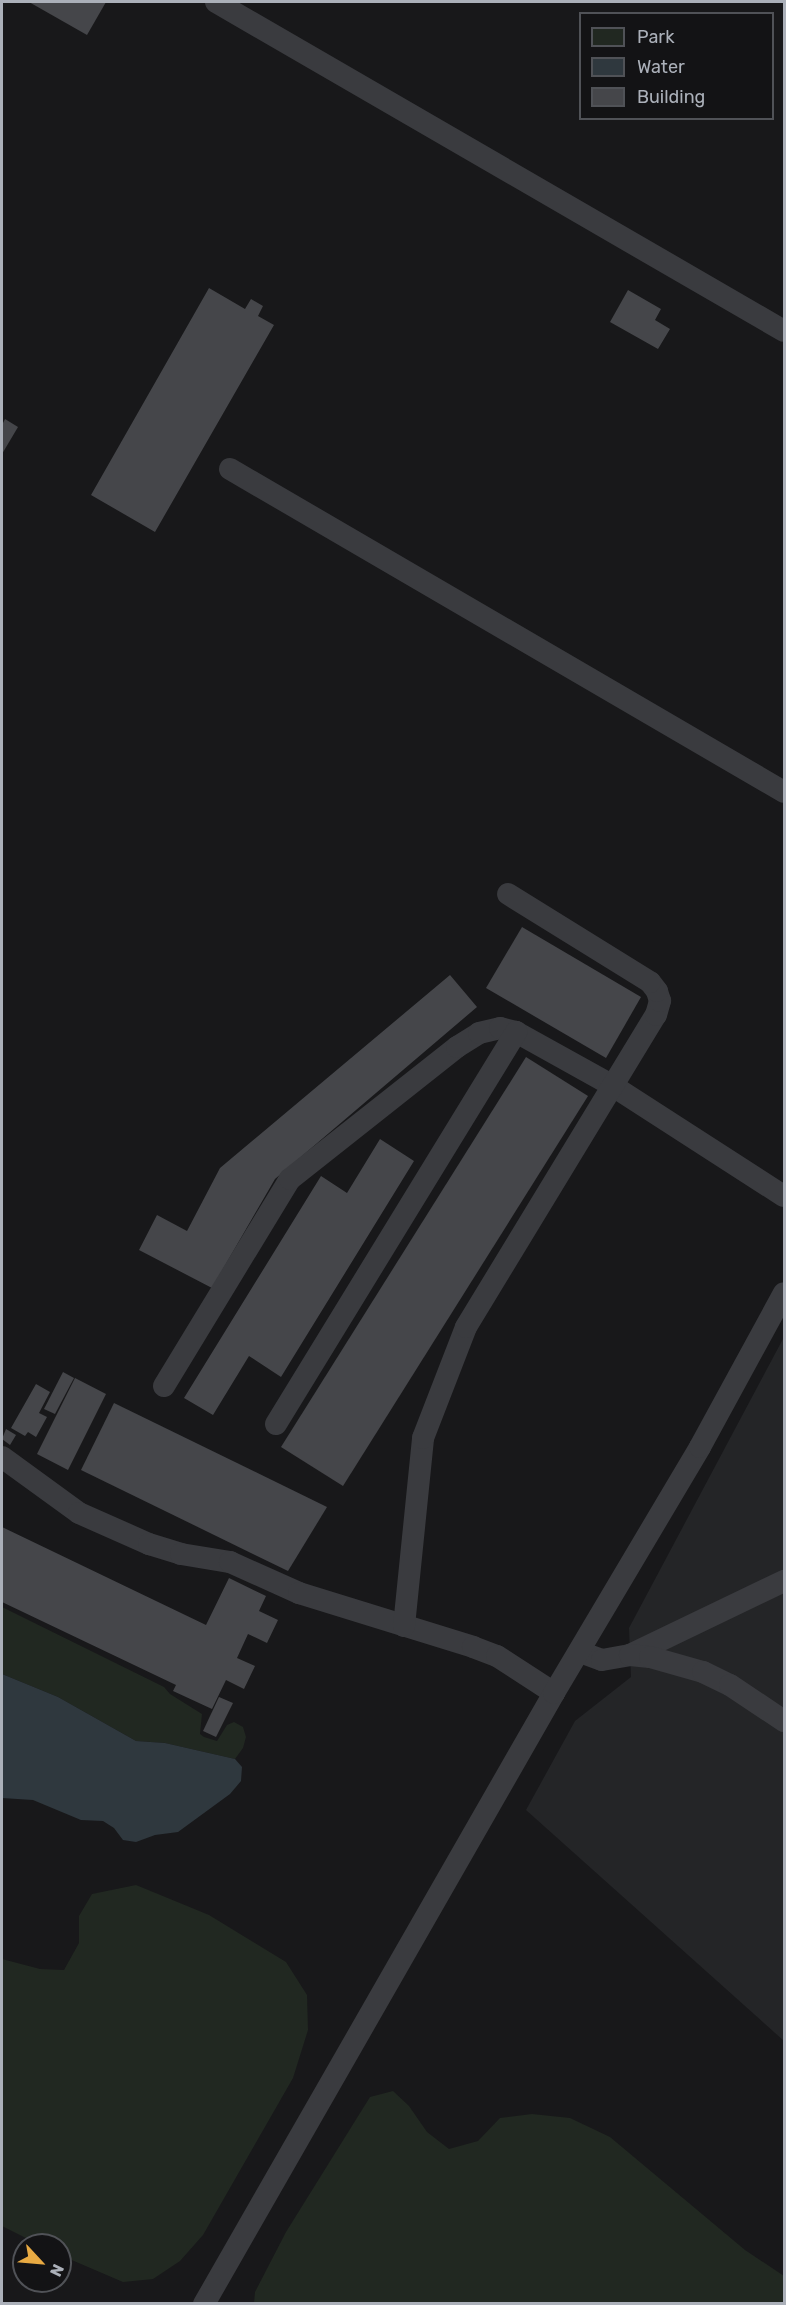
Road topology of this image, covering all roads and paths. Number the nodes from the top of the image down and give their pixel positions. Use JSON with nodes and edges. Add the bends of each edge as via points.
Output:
{"nodes":[{"id":1,"x":216,"y":2,"type":"edge"},
{"id":2,"x":784,"y":331,"type":"edge"},
{"id":3,"x":230,"y":469,"type":"dead end"},
{"id":4,"x":784,"y":792,"type":"edge"},
{"id":5,"x":508,"y":894,"type":"dead end"},
{"id":6,"x":516,"y":1032,"type":"junction"},
{"id":7,"x":613,"y":1086,"type":"junction"},
{"id":8,"x":784,"y":1196,"type":"edge"},
{"id":9,"x":784,"y":1293,"type":"edge"},
{"id":10,"x":164,"y":1386,"type":"dead end"},
{"id":11,"x":276,"y":1424,"type":"dead end"},
{"id":12,"x":2,"y":1457,"type":"edge"},
{"id":13,"x":784,"y":1581,"type":"edge"},
{"id":14,"x":404,"y":1626,"type":"junction"},
{"id":15,"x":580,"y":1652,"type":"junction"},
{"id":16,"x":630,"y":1655,"type":"junction"},
{"id":17,"x":555,"y":1693,"type":"junction"},
{"id":18,"x":784,"y":1721,"type":"edge"},
{"id":19,"x":204,"y":2304,"type":"edge"}],
"edges":[{"from":1,"to":2,"type":"lane"},
{"from":3,"to":4,"type":"lane"},
{"from":5,"to":7,"type":"lane","via":[[651,982],[657,991],[660,1001],[656,1015]]},
{"from":6,"to":7,"type":"lane"},
{"from":6,"to":10,"type":"lane","via":[[500,1028],[457,1047],[290,1179]]},
{"from":6,"to":11,"type":"lane"},
{"from":7,"to":8,"type":"lane"},
{"from":7,"to":14,"type":"lane","via":[[466,1327],[423,1438]]},
{"from":9,"to":15,"type":"lane","via":[[700,1447]]},
{"from":12,"to":14,"type":"lane","via":[[79,1513],[149,1544],[230,1562],[298,1593]]},
{"from":13,"to":16,"type":"lane"},
{"from":14,"to":17,"type":"lane","via":[[497,1656]]},
{"from":15,"to":16,"type":"lane","via":[[602,1660]]},
{"from":15,"to":17,"type":"lane"},
{"from":16,"to":18,"type":"lane","via":[[703,1672]]},
{"from":17,"to":19,"type":"lane"}]}
